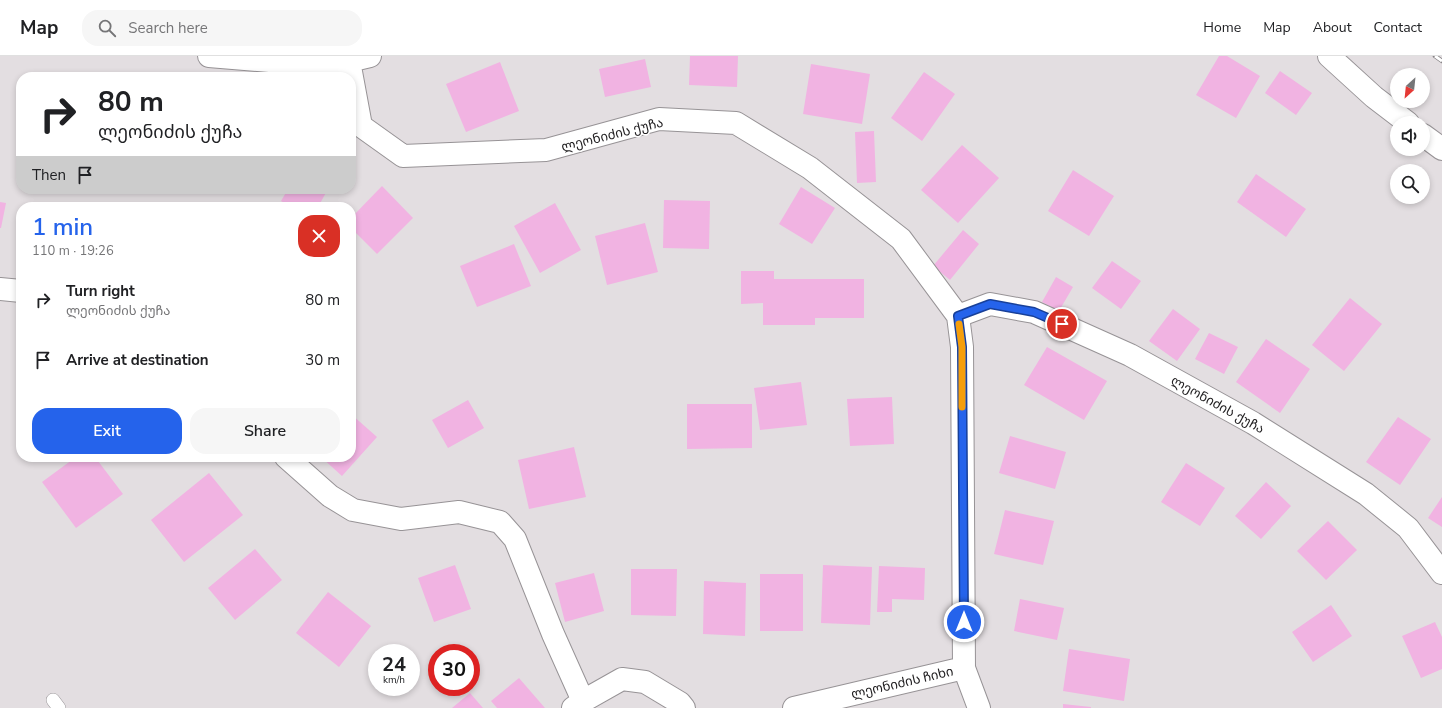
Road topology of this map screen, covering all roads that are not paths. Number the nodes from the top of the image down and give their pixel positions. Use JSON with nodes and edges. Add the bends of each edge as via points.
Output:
{"nodes":[{"id":1,"x":209,"y":56,"type":"edge"},
{"id":2,"x":370,"y":56,"type":"edge"},
{"id":3,"x":1329,"y":56,"type":"edge"},
{"id":4,"x":349,"y":61,"type":"junction"},
{"id":5,"x":351,"y":72,"type":"edge"},
{"id":6,"x":356,"y":99,"type":"edge"},
{"id":7,"x":1399,"y":116,"type":"edge"},
{"id":8,"x":1430,"y":140,"type":"edge"},
{"id":9,"x":1442,"y":149,"type":"edge"},
{"id":10,"x":0,"y":289,"type":"edge"},
{"id":11,"x":16,"y":291,"type":"edge"},
{"id":12,"x":958,"y":316,"type":"junction"},
{"id":13,"x":292,"y":462,"type":"edge"},
{"id":14,"x":1442,"y":573,"type":"edge"},
{"id":15,"x":964,"y":668,"type":"junction"},
{"id":16,"x":578,"y":704,"type":"edge"},
{"id":17,"x":684,"y":708,"type":"edge"},
{"id":18,"x":794,"y":708,"type":"edge"},
{"id":19,"x":979,"y":708,"type":"edge"}],
"edges":[{"from":1,"to":4,"type":"street","via":[[317,65]]},
{"from":2,"to":4,"type":"street"},
{"from":3,"to":7,"type":"street"},
{"from":4,"to":5,"type":"street","name":"ლეონიძის ქუჩა"},
{"from":6,"to":12,"type":"street","name":"ლეონიძის ქუჩა","via":[[361,126],[404,156],[546,150],[659,120],[736,123],[810,168],[902,239]]},
{"from":8,"to":9,"type":"street"},
{"from":10,"to":11,"type":"street"},
{"from":12,"to":14,"type":"street","name":"ლეონიძის ქუჩა","via":[[990,304],[1034,312],[1130,355],[1253,423],[1366,494],[1408,528]]},
{"from":12,"to":15,"type":"street","name":"ლეონიძის ქუჩა","via":[[962,347]]},
{"from":13,"to":16,"type":"street","via":[[330,496],[353,510],[401,519],[459,512],[500,522],[515,539]]},
{"from":15,"to":18,"type":"street","name":"ლეონიძის ჩიხი"},
{"from":15,"to":19,"type":"street","name":"ლეონიძის ქუჩა"},
{"from":16,"to":17,"type":"street","via":[[622,679],[646,682]]}]}
